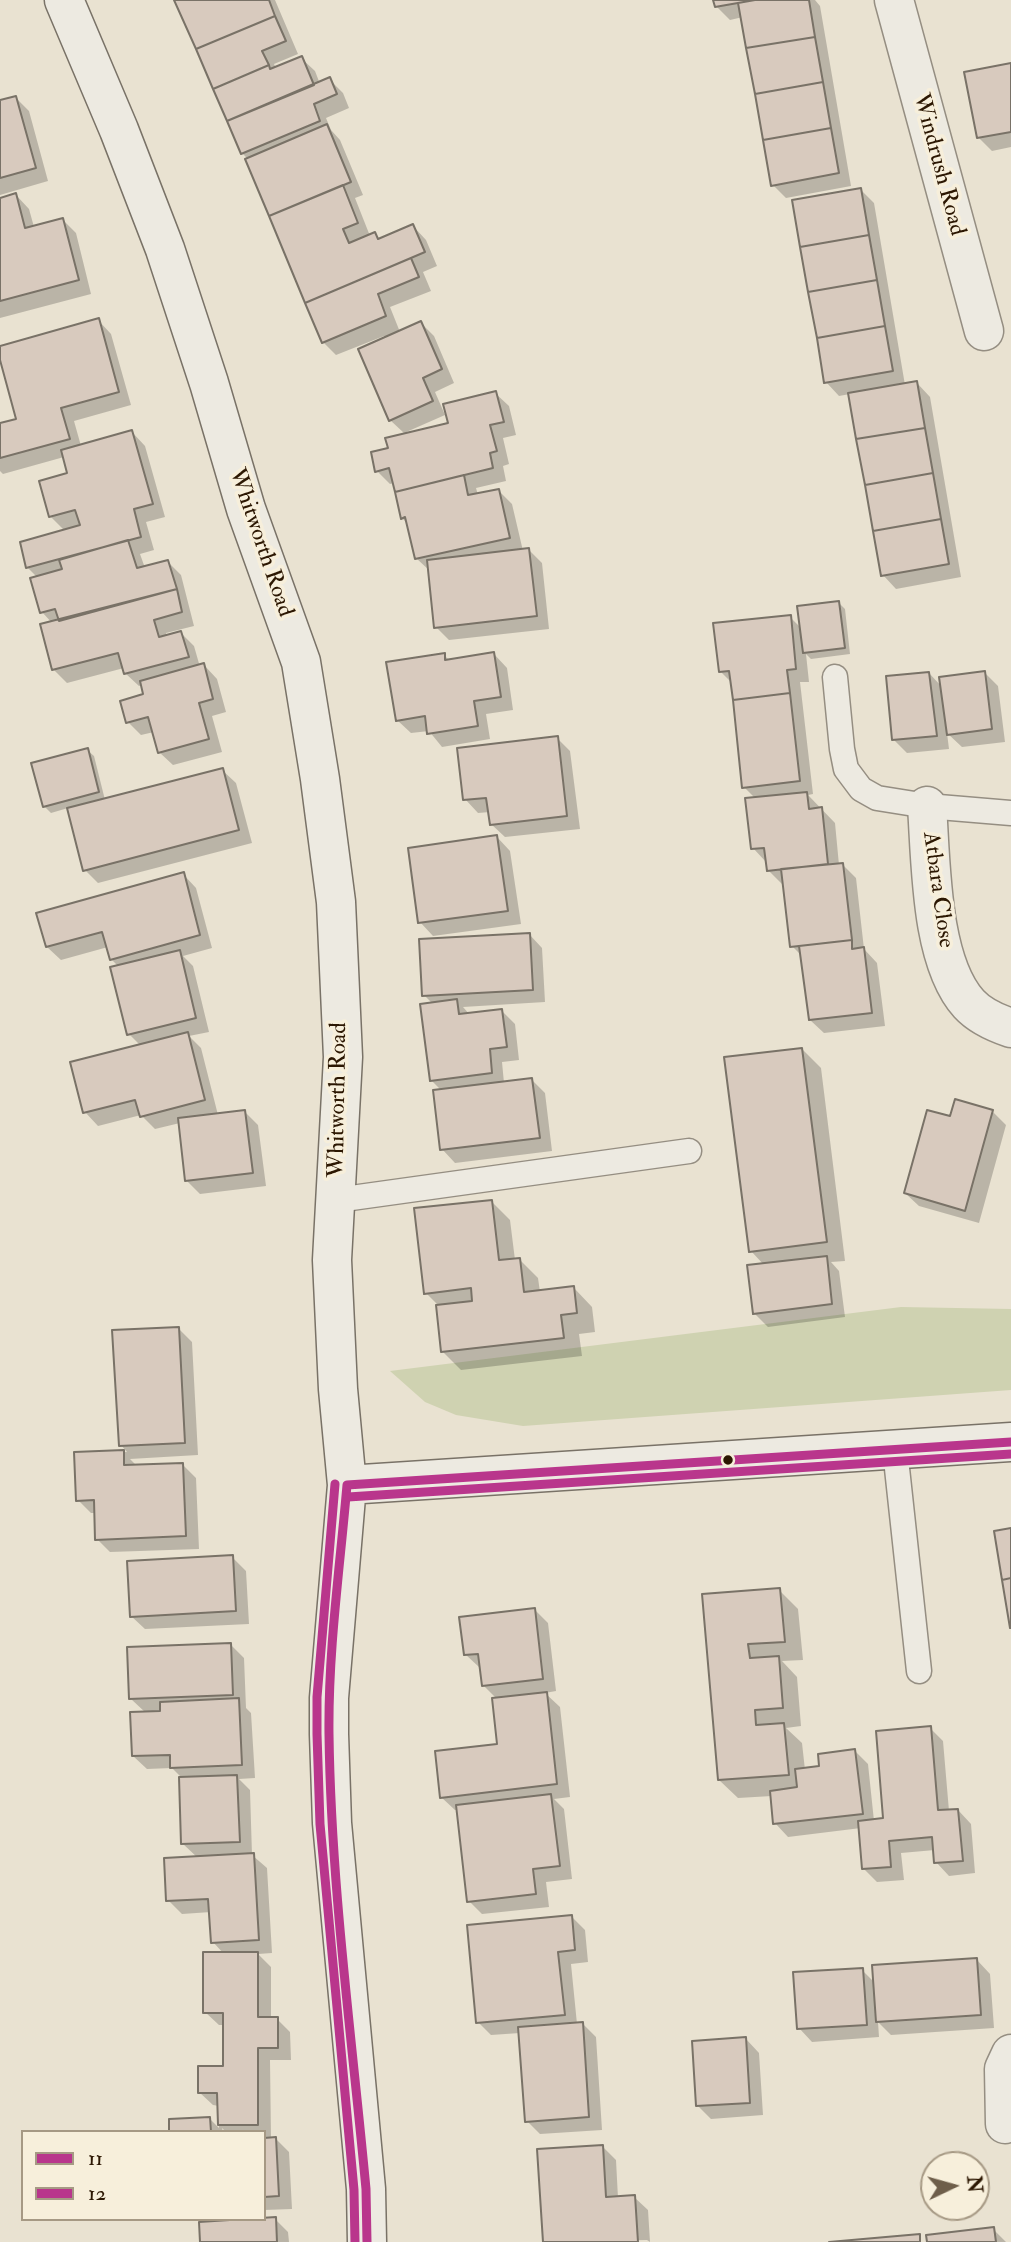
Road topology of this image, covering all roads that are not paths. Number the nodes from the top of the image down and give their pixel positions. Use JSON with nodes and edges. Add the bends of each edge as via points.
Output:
{"nodes":[{"id":1,"x":64,"y":0,"type":"edge"},
{"id":2,"x":894,"y":0,"type":"edge"},
{"id":3,"x":984,"y":331,"type":"dead end"},
{"id":4,"x":835,"y":677,"type":"dead end"},
{"id":5,"x":927,"y":806,"type":"junction"},
{"id":6,"x":1011,"y":813,"type":"edge"},
{"id":7,"x":1011,"y":1028,"type":"edge"},
{"id":8,"x":689,"y":1151,"type":"dead end"},
{"id":9,"x":337,"y":1200,"type":"junction"},
{"id":10,"x":1011,"y":1442,"type":"edge"},
{"id":11,"x":895,"y":1450,"type":"junction"},
{"id":12,"x":347,"y":1485,"type":"junction"},
{"id":13,"x":919,"y":1671,"type":"dead end"},
{"id":14,"x":1011,"y":2054,"type":"edge"},
{"id":15,"x":1005,"y":2124,"type":"dead end"},
{"id":16,"x":367,"y":2242,"type":"edge"}],
"edges":[{"from":1,"to":9,"type":"main road","name":"Whitworth Road","via":[[165,249],[246,509],[301,662],[336,902],[343,1058]]},
{"from":2,"to":3,"type":"main road","name":"Windrush Road"},
{"from":4,"to":5,"type":"lane","via":[[846,769],[861,789],[877,798]]},
{"from":5,"to":6,"type":"lane"},
{"from":5,"to":7,"type":"main road","name":"Atbara Close","via":[[935,910],[948,965],[969,1004]]},
{"from":8,"to":9,"type":"lane"},
{"from":9,"to":12,"type":"main road","name":"Whitworth Road","via":[[332,1260]]},
{"from":10,"to":11,"type":"main road"},
{"from":11,"to":12,"type":"main road"},
{"from":11,"to":13,"type":"lane"},
{"from":12,"to":16,"type":"main road","name":"Whitworth Road","via":[[329,1734],[332,1823]]},
{"from":14,"to":15,"type":"main road","via":[[1004,2069]]}]}
